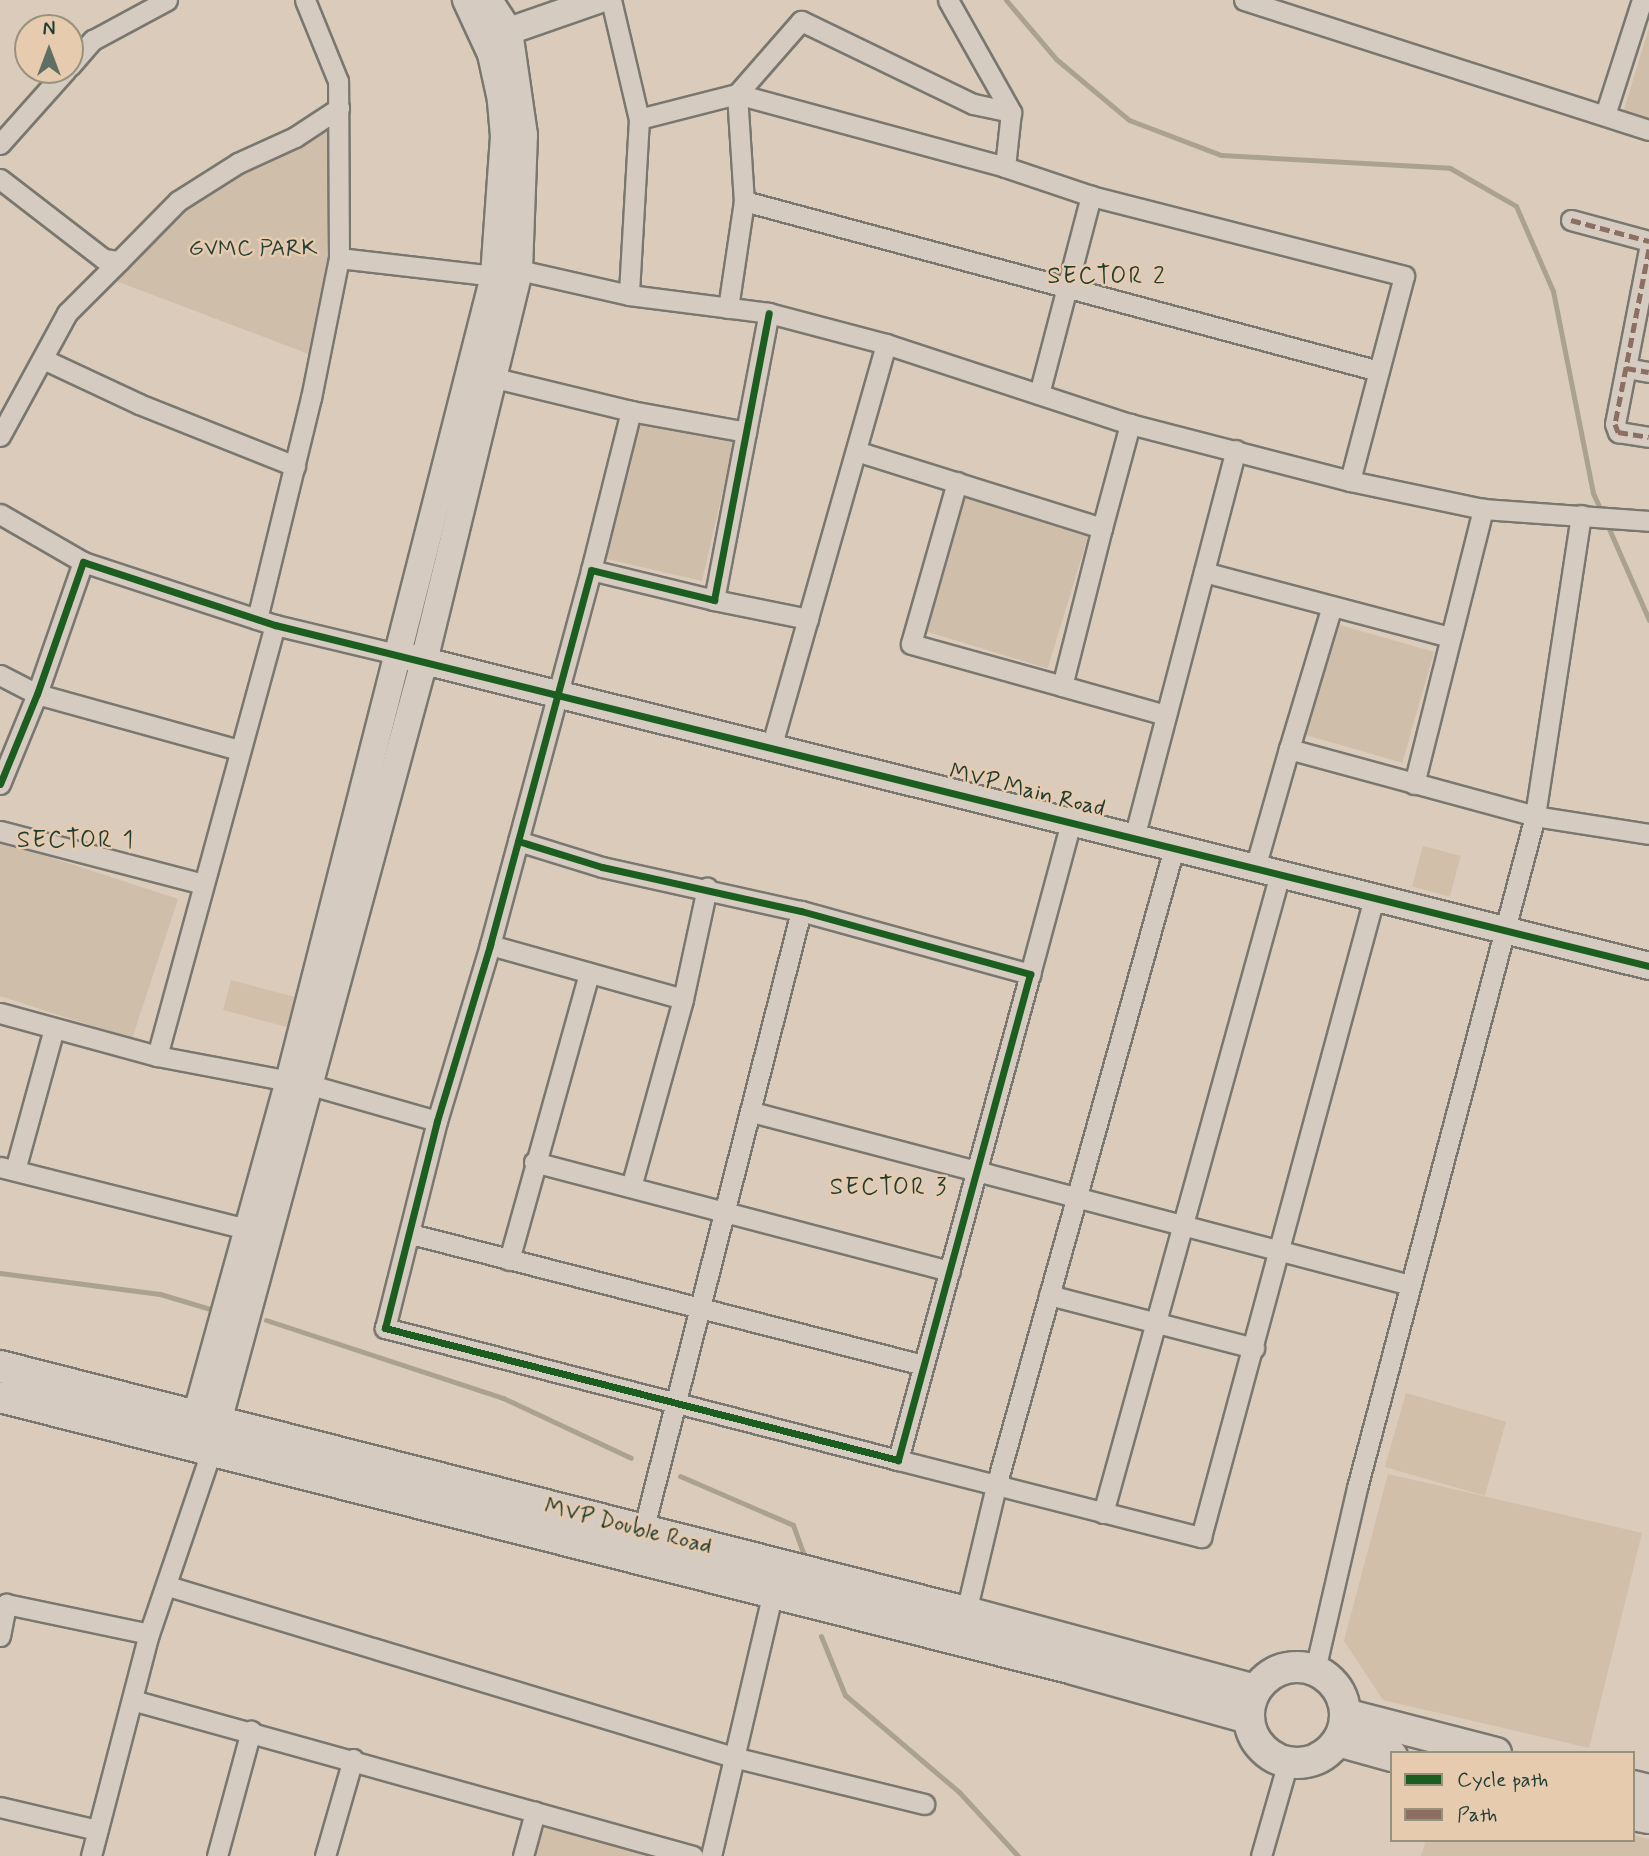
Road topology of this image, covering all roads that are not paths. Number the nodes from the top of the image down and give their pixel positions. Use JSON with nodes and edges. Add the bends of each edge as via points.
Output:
{"nodes":[{"id":1,"x":167,"y":0,"type":"edge"},
{"id":2,"x":305,"y":0,"type":"edge"},
{"id":3,"x":466,"y":0,"type":"edge"},
{"id":4,"x":489,"y":0,"type":"edge"},
{"id":5,"x":598,"y":0,"type":"edge"},
{"id":6,"x":611,"y":0,"type":"edge"},
{"id":7,"x":948,"y":0,"type":"edge"},
{"id":8,"x":1244,"y":0,"type":"edge"},
{"id":9,"x":1642,"y":0,"type":"edge"},
{"id":10,"x":509,"y":31,"type":"junction"},
{"id":11,"x":84,"y":50,"type":"edge"},
{"id":12,"x":54,"y":84,"type":"edge"},
{"id":13,"x":737,"y":94,"type":"junction"},
{"id":14,"x":339,"y":107,"type":"junction"},
{"id":15,"x":1011,"y":112,"type":"junction"},
{"id":16,"x":1605,"y":115,"type":"junction"},
{"id":17,"x":639,"y":119,"type":"junction"},
{"id":18,"x":1649,"y":130,"type":"edge"},
{"id":19,"x":0,"y":144,"type":"edge"},
{"id":20,"x":1005,"y":167,"type":"junction"},
{"id":21,"x":0,"y":178,"type":"edge"},
{"id":22,"x":1091,"y":196,"type":"junction"},
{"id":23,"x":744,"y":201,"type":"junction"},
{"id":24,"x":1571,"y":220,"type":"dead end"},
{"id":25,"x":1649,"y":241,"type":"edge"},
{"id":26,"x":1649,"y":249,"type":"edge"},
{"id":27,"x":340,"y":258,"type":"junction"},
{"id":28,"x":119,"y":261,"type":"junction"},
{"id":29,"x":519,"y":270,"type":"junction"},
{"id":30,"x":494,"y":276,"type":"junction"},
{"id":31,"x":1066,"y":288,"type":"junction"},
{"id":32,"x":629,"y":295,"type":"junction"},
{"id":33,"x":728,"y":307,"type":"junction"},
{"id":34,"x":769,"y":313,"type":"junction"},
{"id":35,"x":886,"y":344,"type":"junction"},
{"id":36,"x":43,"y":359,"type":"junction"},
{"id":37,"x":1626,"y":368,"type":"junction"},
{"id":38,"x":1379,"y":371,"type":"junction"},
{"id":39,"x":1649,"y":372,"type":"edge"},
{"id":40,"x":495,"y":379,"type":"junction"},
{"id":41,"x":1039,"y":394,"type":"junction"},
{"id":42,"x":631,"y":411,"type":"junction"},
{"id":43,"x":1130,"y":424,"type":"junction"},
{"id":44,"x":746,"y":432,"type":"junction"},
{"id":45,"x":0,"y":436,"type":"edge"},
{"id":46,"x":1649,"y":437,"type":"edge"},
{"id":47,"x":1236,"y":450,"type":"junction"},
{"id":48,"x":856,"y":451,"type":"junction"},
{"id":49,"x":295,"y":466,"type":"junction"},
{"id":50,"x":1350,"y":481,"type":"junction"},
{"id":51,"x":957,"y":482,"type":"junction"},
{"id":52,"x":1483,"y":509,"type":"junction"},
{"id":53,"x":0,"y":514,"type":"edge"},
{"id":54,"x":1587,"y":515,"type":"junction"},
{"id":55,"x":1649,"y":521,"type":"edge"},
{"id":56,"x":1102,"y":528,"type":"junction"},
{"id":57,"x":83,"y":562,"type":"junction"},
{"id":58,"x":592,"y":570,"type":"junction"},
{"id":59,"x":1204,"y":572,"type":"junction"},
{"id":60,"x":714,"y":600,"type":"junction"},
{"id":61,"x":1332,"y":606,"type":"junction"},
{"id":62,"x":808,"y":619,"type":"junction"},
{"id":63,"x":266,"y":622,"type":"junction"},
{"id":64,"x":1450,"y":637,"type":"junction"},
{"id":65,"x":397,"y":654,"type":"junction"},
{"id":66,"x":424,"y":662,"type":"junction"},
{"id":67,"x":0,"y":675,"type":"edge"},
{"id":68,"x":1062,"y":687,"type":"junction"},
{"id":69,"x":37,"y":694,"type":"junction"},
{"id":70,"x":556,"y":694,"type":"junction"},
{"id":71,"x":1167,"y":715,"type":"junction"},
{"id":72,"x":771,"y":748,"type":"junction"},
{"id":73,"x":1289,"y":749,"type":"junction"},
{"id":74,"x":239,"y":750,"type":"junction"},
{"id":75,"x":0,"y":784,"type":"edge"},
{"id":76,"x":1414,"y":784,"type":"junction"},
{"id":77,"x":1535,"y":816,"type":"junction"},
{"id":78,"x":1071,"y":822,"type":"junction"},
{"id":79,"x":0,"y":831,"type":"edge"},
{"id":80,"x":1649,"y":834,"type":"edge"},
{"id":81,"x":1135,"y":838,"type":"junction"},
{"id":82,"x":518,"y":841,"type":"junction"},
{"id":83,"x":1174,"y":848,"type":"junction"},
{"id":84,"x":1268,"y":871,"type":"junction"},
{"id":85,"x":203,"y":884,"type":"junction"},
{"id":86,"x":706,"y":888,"type":"junction"},
{"id":87,"x":1374,"y":898,"type":"junction"},
{"id":88,"x":801,"y":911,"type":"junction"},
{"id":89,"x":1506,"y":930,"type":"junction"},
{"id":90,"x":490,"y":945,"type":"junction"},
{"id":91,"x":1649,"y":966,"type":"edge"},
{"id":92,"x":589,"y":973,"type":"junction"},
{"id":93,"x":1030,"y":974,"type":"junction"},
{"id":94,"x":682,"y":999,"type":"junction"},
{"id":95,"x":0,"y":1013,"type":"edge"},
{"id":96,"x":54,"y":1027,"type":"junction"},
{"id":97,"x":157,"y":1056,"type":"junction"},
{"id":98,"x":298,"y":1083,"type":"junction"},
{"id":99,"x":752,"y":1112,"type":"junction"},
{"id":100,"x":437,"y":1121,"type":"junction"},
{"id":101,"x":534,"y":1162,"type":"junction"},
{"id":102,"x":7,"y":1168,"type":"edge"},
{"id":103,"x":978,"y":1171,"type":"junction"},
{"id":104,"x":631,"y":1187,"type":"junction"},
{"id":105,"x":1076,"y":1198,"type":"junction"},
{"id":106,"x":726,"y":1212,"type":"junction"},
{"id":107,"x":1184,"y":1226,"type":"junction"},
{"id":108,"x":247,"y":1229,"type":"junction"},
{"id":109,"x":411,"y":1234,"type":"junction"},
{"id":110,"x":1280,"y":1251,"type":"junction"},
{"id":111,"x":509,"y":1260,"type":"junction"},
{"id":112,"x":950,"y":1271,"type":"junction"},
{"id":113,"x":1410,"y":1285,"type":"junction"},
{"id":114,"x":1049,"y":1295,"type":"junction"},
{"id":115,"x":700,"y":1310,"type":"junction"},
{"id":116,"x":1157,"y":1323,"type":"junction"},
{"id":117,"x":1254,"y":1348,"type":"junction"},
{"id":118,"x":923,"y":1365,"type":"junction"},
{"id":119,"x":0,"y":1366,"type":"edge"},
{"id":120,"x":33,"y":1374,"type":"junction"},
{"id":121,"x":13,"y":1400,"type":"edge"},
{"id":122,"x":676,"y":1403,"type":"junction"},
{"id":123,"x":207,"y":1418,"type":"junction"},
{"id":124,"x":199,"y":1449,"type":"junction"},
{"id":125,"x":898,"y":1460,"type":"junction"},
{"id":126,"x":996,"y":1486,"type":"junction"},
{"id":127,"x":1103,"y":1513,"type":"junction"},
{"id":128,"x":643,"y":1531,"type":"junction"},
{"id":129,"x":777,"y":1579,"type":"junction"},
{"id":130,"x":168,"y":1586,"type":"junction"},
{"id":131,"x":3,"y":1604,"type":"edge"},
{"id":132,"x":961,"y":1625,"type":"junction"},
{"id":133,"x":149,"y":1634,"type":"junction"},
{"id":134,"x":0,"y":1636,"type":"edge"},
{"id":135,"x":1315,"y":1670,"type":"junction"},
{"id":136,"x":132,"y":1700,"type":"junction"},
{"id":137,"x":1252,"y":1704,"type":"junction"},
{"id":138,"x":1341,"y":1728,"type":"junction"},
{"id":139,"x":251,"y":1731,"type":"junction"},
{"id":140,"x":1444,"y":1747,"type":"edge"},
{"id":141,"x":1479,"y":1751,"type":"edge"},
{"id":142,"x":1390,"y":1755,"type":"edge"},
{"id":143,"x":733,"y":1757,"type":"junction"},
{"id":144,"x":353,"y":1759,"type":"junction"},
{"id":145,"x":1289,"y":1762,"type":"junction"},
{"id":146,"x":924,"y":1804,"type":"dead end"},
{"id":147,"x":0,"y":1807,"type":"edge"},
{"id":148,"x":535,"y":1812,"type":"junction"},
{"id":149,"x":97,"y":1830,"type":"junction"},
{"id":150,"x":91,"y":1856,"type":"edge"},
{"id":151,"x":217,"y":1856,"type":"edge"},
{"id":152,"x":325,"y":1856,"type":"edge"},
{"id":153,"x":523,"y":1856,"type":"edge"},
{"id":154,"x":693,"y":1856,"type":"edge"},
{"id":155,"x":711,"y":1856,"type":"edge"},
{"id":156,"x":1261,"y":1856,"type":"edge"}],
"edges":[{"from":1,"to":11,"type":"street","via":[[93,40]]},
{"from":2,"to":14,"type":"street","via":[[332,57]]},
{"from":3,"to":30,"type":"street","via":[[491,54],[504,136]]},
{"from":4,"to":10,"type":"street"},
{"from":5,"to":10,"type":"street"},
{"from":6,"to":17,"type":"street"},
{"from":7,"to":15,"type":"street"},
{"from":8,"to":16,"type":"street"},
{"from":9,"to":16,"type":"street"},
{"from":10,"to":29,"type":"street","via":[[524,135]]},
{"from":12,"to":19,"type":"street"},
{"from":13,"to":15,"type":"street","via":[[800,21],[973,104]]},
{"from":13,"to":17,"type":"street"},
{"from":13,"to":20,"type":"street"},
{"from":13,"to":23,"type":"street"},
{"from":14,"to":27,"type":"street"},
{"from":14,"to":28,"type":"street","via":[[295,137],[238,163],[178,201]]},
{"from":15,"to":20,"type":"street"},
{"from":16,"to":18,"type":"street"},
{"from":17,"to":32,"type":"street"},
{"from":20,"to":22,"type":"street"},
{"from":21,"to":28,"type":"street","via":[[104,259]]},
{"from":22,"to":31,"type":"street"},
{"from":22,"to":38,"type":"street","via":[[1404,276]]},
{"from":23,"to":31,"type":"street"},
{"from":23,"to":33,"type":"street"},
{"from":24,"to":25,"type":"street"},
{"from":26,"to":37,"type":"street"},
{"from":27,"to":30,"type":"street"},
{"from":27,"to":49,"type":"street"},
{"from":28,"to":36,"type":"street","via":[[68,313]]},
{"from":29,"to":32,"type":"street"},
{"from":29,"to":40,"type":"street"},
{"from":30,"to":65,"type":"street"},
{"from":31,"to":38,"type":"street"},
{"from":31,"to":41,"type":"street"},
{"from":32,"to":33,"type":"street"},
{"from":33,"to":34,"type":"street"},
{"from":34,"to":35,"type":"street"},
{"from":34,"to":44,"type":"street"},
{"from":35,"to":41,"type":"street"},
{"from":35,"to":48,"type":"street"},
{"from":36,"to":45,"type":"street"},
{"from":36,"to":49,"type":"street","via":[[139,404]]},
{"from":37,"to":39,"type":"street"},
{"from":37,"to":46,"type":"street","via":[[1615,424],[1618,432]]},
{"from":38,"to":50,"type":"street"},
{"from":40,"to":42,"type":"street"},
{"from":40,"to":66,"type":"street"},
{"from":41,"to":43,"type":"street"},
{"from":42,"to":44,"type":"street"},
{"from":42,"to":58,"type":"street"},
{"from":43,"to":47,"type":"street"},
{"from":43,"to":56,"type":"street"},
{"from":44,"to":60,"type":"street"},
{"from":47,"to":50,"type":"street"},
{"from":47,"to":59,"type":"street"},
{"from":48,"to":51,"type":"street"},
{"from":48,"to":62,"type":"street"},
{"from":49,"to":63,"type":"street"},
{"from":50,"to":52,"type":"street"},
{"from":51,"to":56,"type":"street"},
{"from":51,"to":68,"type":"street","via":[[911,643]]},
{"from":52,"to":54,"type":"street"},
{"from":52,"to":64,"type":"street"},
{"from":53,"to":57,"type":"street"},
{"from":54,"to":55,"type":"street"},
{"from":54,"to":77,"type":"street"},
{"from":56,"to":68,"type":"street"},
{"from":57,"to":63,"type":"street"},
{"from":57,"to":69,"type":"street"},
{"from":58,"to":60,"type":"street"},
{"from":58,"to":70,"type":"street"},
{"from":59,"to":61,"type":"street"},
{"from":59,"to":71,"type":"street"},
{"from":60,"to":62,"type":"street"},
{"from":61,"to":64,"type":"street"},
{"from":61,"to":73,"type":"street"},
{"from":62,"to":72,"type":"street"},
{"from":63,"to":65,"type":"street"},
{"from":63,"to":74,"type":"street"},
{"from":64,"to":76,"type":"street"},
{"from":65,"to":66,"type":"street","name":"MVP Main Road"},
{"from":65,"to":98,"type":"street"},
{"from":66,"to":70,"type":"street","name":"MVP Main Road"},
{"from":66,"to":98,"type":"street"},
{"from":67,"to":69,"type":"street"},
{"from":68,"to":71,"type":"street"},
{"from":69,"to":74,"type":"street"},
{"from":69,"to":75,"type":"street"},
{"from":70,"to":72,"type":"street","name":"MVP Main Road"},
{"from":70,"to":82,"type":"street"},
{"from":71,"to":81,"type":"street"},
{"from":72,"to":78,"type":"street","name":"MVP Main Road"},
{"from":73,"to":76,"type":"street"},
{"from":73,"to":84,"type":"street"},
{"from":74,"to":85,"type":"street"},
{"from":76,"to":77,"type":"street"},
{"from":77,"to":80,"type":"street"},
{"from":77,"to":89,"type":"street"},
{"from":78,"to":81,"type":"street","name":"MVP Main Road"},
{"from":78,"to":93,"type":"street"},
{"from":79,"to":85,"type":"street"},
{"from":81,"to":83,"type":"street","name":"MVP Main Road"},
{"from":82,"to":86,"type":"street","via":[[602,867]]},
{"from":82,"to":90,"type":"street"},
{"from":83,"to":84,"type":"street","name":"MVP Main Road"},
{"from":83,"to":105,"type":"street"},
{"from":84,"to":87,"type":"street","name":"MVP Main Road"},
{"from":84,"to":107,"type":"street"},
{"from":85,"to":97,"type":"street"},
{"from":86,"to":88,"type":"street"},
{"from":86,"to":94,"type":"street"},
{"from":87,"to":89,"type":"street","name":"MVP Main Road"},
{"from":87,"to":110,"type":"street"},
{"from":88,"to":93,"type":"street"},
{"from":88,"to":99,"type":"street"},
{"from":89,"to":91,"type":"street","name":"MVP Main Road"},
{"from":89,"to":113,"type":"street"},
{"from":90,"to":92,"type":"street"},
{"from":90,"to":100,"type":"street"},
{"from":92,"to":94,"type":"street"},
{"from":92,"to":101,"type":"street"},
{"from":93,"to":103,"type":"street"},
{"from":94,"to":104,"type":"street"},
{"from":95,"to":96,"type":"street"},
{"from":96,"to":97,"type":"street"},
{"from":96,"to":102,"type":"street"},
{"from":97,"to":98,"type":"street"},
{"from":98,"to":100,"type":"street"},
{"from":98,"to":108,"type":"street"},
{"from":98,"to":123,"type":"street"},
{"from":99,"to":103,"type":"street"},
{"from":99,"to":106,"type":"street"},
{"from":100,"to":109,"type":"street"},
{"from":101,"to":104,"type":"street"},
{"from":101,"to":111,"type":"street"},
{"from":102,"to":108,"type":"street"},
{"from":103,"to":105,"type":"street"},
{"from":103,"to":112,"type":"street"},
{"from":104,"to":106,"type":"street"},
{"from":105,"to":107,"type":"street"},
{"from":105,"to":114,"type":"street"},
{"from":106,"to":112,"type":"street"},
{"from":106,"to":115,"type":"street"},
{"from":107,"to":110,"type":"street"},
{"from":107,"to":116,"type":"street"},
{"from":108,"to":123,"type":"street"},
{"from":109,"to":111,"type":"street"},
{"from":109,"to":122,"type":"street","via":[[385,1328]]},
{"from":110,"to":113,"type":"street"},
{"from":110,"to":117,"type":"street"},
{"from":111,"to":115,"type":"street"},
{"from":112,"to":118,"type":"street"},
{"from":113,"to":135,"type":"street"},
{"from":114,"to":116,"type":"street"},
{"from":114,"to":126,"type":"street"},
{"from":115,"to":118,"type":"street"},
{"from":115,"to":122,"type":"street"},
{"from":116,"to":117,"type":"street"},
{"from":116,"to":127,"type":"street"},
{"from":117,"to":127,"type":"street","via":[[1201,1537]]},
{"from":118,"to":125,"type":"street"},
{"from":119,"to":120,"type":"main road","name":"MVP Double Road"},
{"from":120,"to":121,"type":"main road"},
{"from":120,"to":123,"type":"main road","name":"MVP Double Road"},
{"from":121,"to":124,"type":"main road","name":"MVP Double Road"},
{"from":122,"to":125,"type":"street"},
{"from":122,"to":128,"type":"street"},
{"from":123,"to":124,"type":"street"},
{"from":123,"to":128,"type":"main road","name":"MVP Double Road"},
{"from":124,"to":129,"type":"main road","name":"MVP Double Road"},
{"from":124,"to":130,"type":"street"},
{"from":125,"to":126,"type":"street"},
{"from":126,"to":127,"type":"street"},
{"from":126,"to":132,"type":"street"},
{"from":128,"to":129,"type":"main road","name":"MVP Double Road"},
{"from":129,"to":132,"type":"main road","name":"MVP Double Road"},
{"from":129,"to":143,"type":"street"},
{"from":130,"to":133,"type":"street"},
{"from":130,"to":143,"type":"street"},
{"from":131,"to":133,"type":"street"},
{"from":131,"to":134,"type":"street"},
{"from":132,"to":137,"type":"main road","name":"MVP Double Road"},
{"from":133,"to":136,"type":"street"},
{"from":135,"to":137,"type":"main road","via":[[1281,1669]]},
{"from":135,"to":138,"type":"main road","via":[[1337,1688]]},
{"from":136,"to":139,"type":"street"},
{"from":136,"to":149,"type":"street"},
{"from":137,"to":145,"type":"main road","via":[[1261,1747]]},
{"from":138,"to":140,"type":"main road"},
{"from":138,"to":142,"type":"main road"},
{"from":138,"to":145,"type":"main road","via":[[1316,1759]]},
{"from":139,"to":144,"type":"street"},
{"from":139,"to":151,"type":"street"},
{"from":140,"to":141,"type":"main road"},
{"from":143,"to":146,"type":"street"},
{"from":143,"to":155,"type":"street"},
{"from":144,"to":148,"type":"street"},
{"from":144,"to":152,"type":"street"},
{"from":145,"to":156,"type":"street"},
{"from":147,"to":149,"type":"street"},
{"from":148,"to":153,"type":"street"},
{"from":148,"to":154,"type":"street"},
{"from":149,"to":150,"type":"street"}]}
